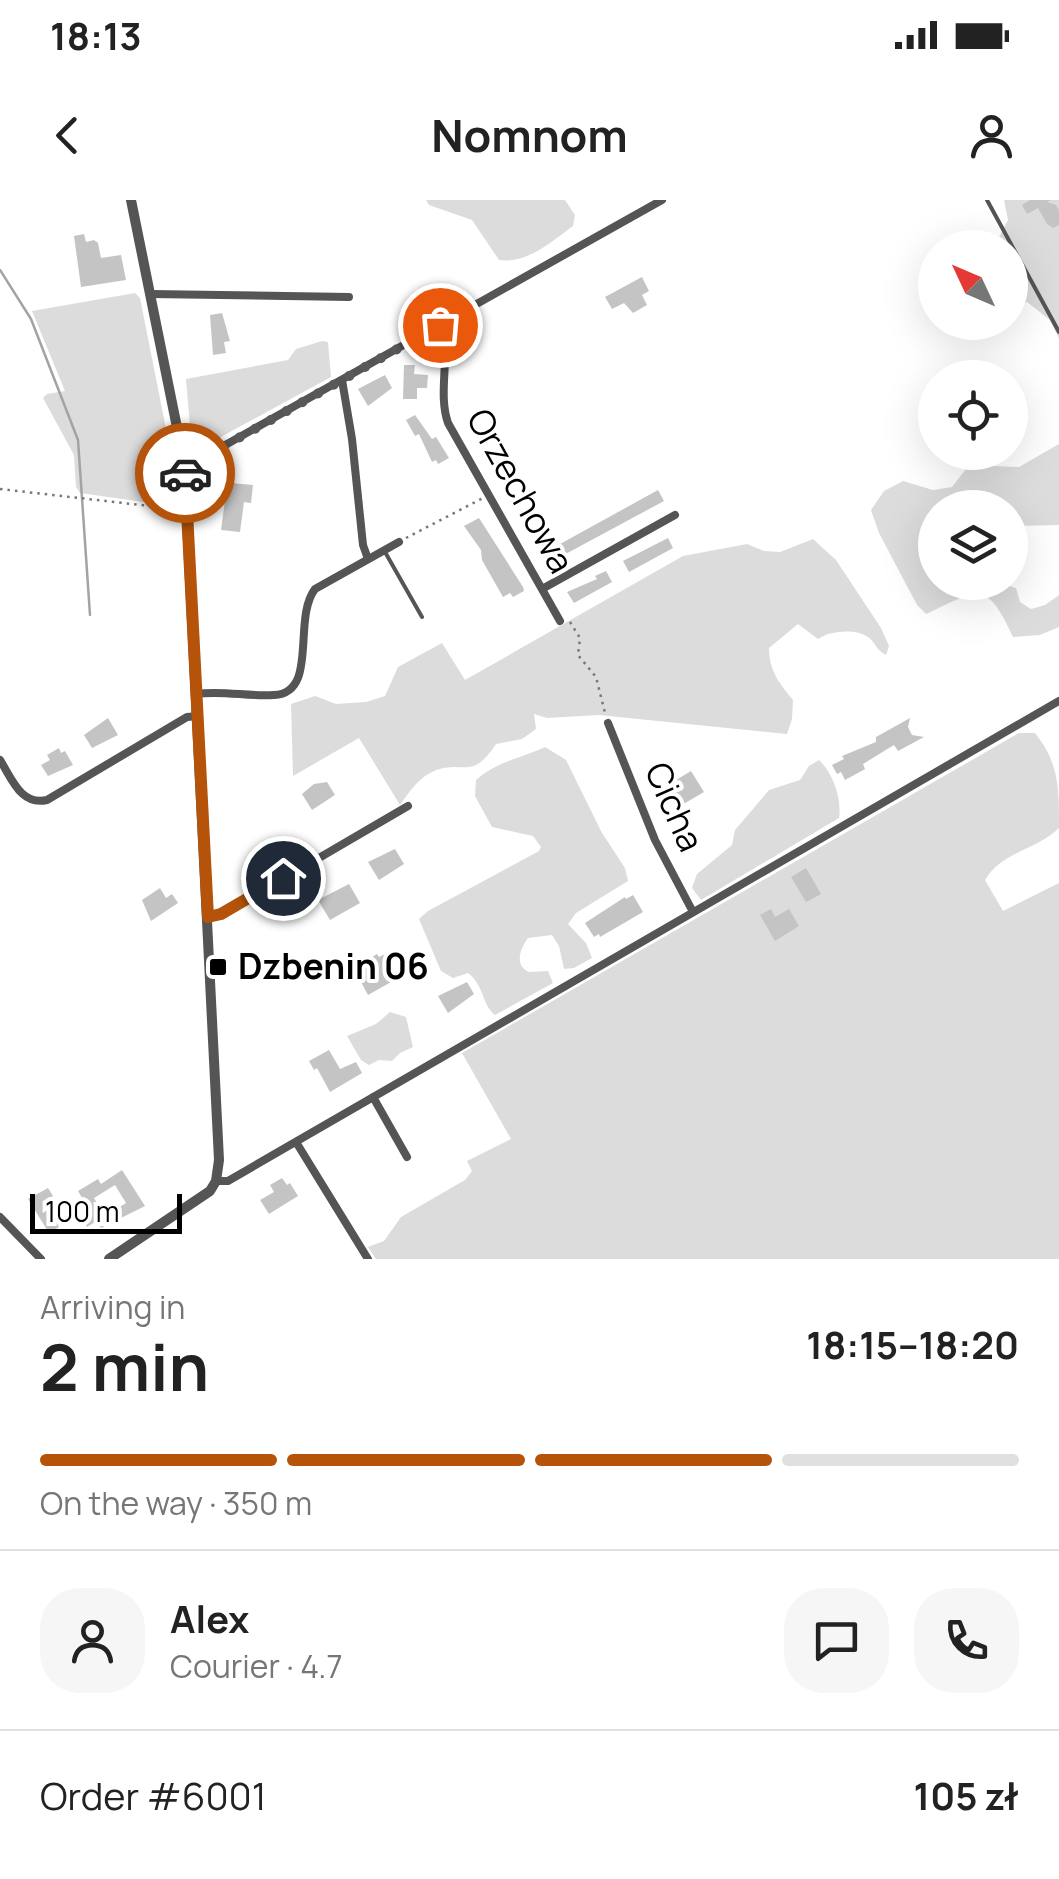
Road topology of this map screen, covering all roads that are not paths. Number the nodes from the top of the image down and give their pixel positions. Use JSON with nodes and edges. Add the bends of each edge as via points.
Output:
{"nodes":[{"id":1,"x":131,"y":200,"type":"edge"},
{"id":2,"x":633,"y":200,"type":"edge"},
{"id":3,"x":662,"y":200,"type":"edge"},
{"id":4,"x":988,"y":200,"type":"edge"},
{"id":5,"x":640,"y":212,"type":"junction"},
{"id":6,"x":150,"y":294,"type":"junction"},
{"id":7,"x":349,"y":297,"type":"dead end"},
{"id":8,"x":440,"y":325,"type":"junction"},
{"id":9,"x":1059,"y":332,"type":"edge"},
{"id":10,"x":342,"y":380,"type":"junction"},
{"id":11,"x":184,"y":462,"type":"junction"},
{"id":12,"x":675,"y":515,"type":"dead end"},
{"id":13,"x":399,"y":542,"type":"road end"},
{"id":14,"x":384,"y":550,"type":"junction"},
{"id":15,"x":368,"y":558,"type":"junction"},
{"id":16,"x":542,"y":590,"type":"junction"},
{"id":17,"x":422,"y":618,"type":"dead end"},
{"id":18,"x":560,"y":621,"type":"dead end"},
{"id":19,"x":196,"y":694,"type":"junction"},
{"id":20,"x":1059,"y":701,"type":"edge"},
{"id":21,"x":198,"y":716,"type":"junction"},
{"id":22,"x":608,"y":723,"type":"road end"},
{"id":23,"x":0,"y":760,"type":"edge"},
{"id":24,"x":408,"y":806,"type":"dead end"},
{"id":25,"x":694,"y":912,"type":"junction"},
{"id":26,"x":208,"y":917,"type":"junction"},
{"id":27,"x":373,"y":1097,"type":"junction"},
{"id":28,"x":296,"y":1142,"type":"junction"},
{"id":29,"x":407,"y":1157,"type":"dead end"},
{"id":30,"x":216,"y":1181,"type":"junction"},
{"id":31,"x":0,"y":1217,"type":"edge"},
{"id":32,"x":41,"y":1259,"type":"edge"},
{"id":33,"x":109,"y":1259,"type":"edge"},
{"id":34,"x":368,"y":1259,"type":"edge"}],
"edges":[{"from":1,"to":6,"type":"street"},
{"from":2,"to":5,"type":"street"},
{"from":3,"to":5,"type":"street"},
{"from":4,"to":9,"type":"lane"},
{"from":5,"to":8,"type":"street"},
{"from":6,"to":7,"type":"street"},
{"from":6,"to":11,"type":"street"},
{"from":8,"to":10,"type":"street"},
{"from":8,"to":16,"type":"street","name":"Orzechowa","via":[[443,409]]},
{"from":10,"to":11,"type":"street"},
{"from":10,"to":15,"type":"street"},
{"from":11,"to":19,"type":"street"},
{"from":12,"to":16,"type":"street"},
{"from":13,"to":14,"type":"street"},
{"from":14,"to":15,"type":"street"},
{"from":14,"to":17,"type":"lane"},
{"from":15,"to":19,"type":"street","via":[[306,600],[302,666],[291,690],[278,696]]},
{"from":16,"to":18,"type":"street","name":"Orzechowa"},
{"from":19,"to":21,"type":"street"},
{"from":20,"to":25,"type":"street"},
{"from":21,"to":23,"type":"street","via":[[47,800],[26,799]]},
{"from":21,"to":26,"type":"street"},
{"from":22,"to":25,"type":"street","name":"Cicha","via":[[655,840]]},
{"from":24,"to":26,"type":"street"},
{"from":25,"to":27,"type":"street"},
{"from":26,"to":30,"type":"street"},
{"from":27,"to":28,"type":"street"},
{"from":27,"to":29,"type":"street"},
{"from":28,"to":30,"type":"street","via":[[228,1181]]},
{"from":28,"to":34,"type":"street"},
{"from":30,"to":33,"type":"street"},
{"from":31,"to":32,"type":"street"}]}
